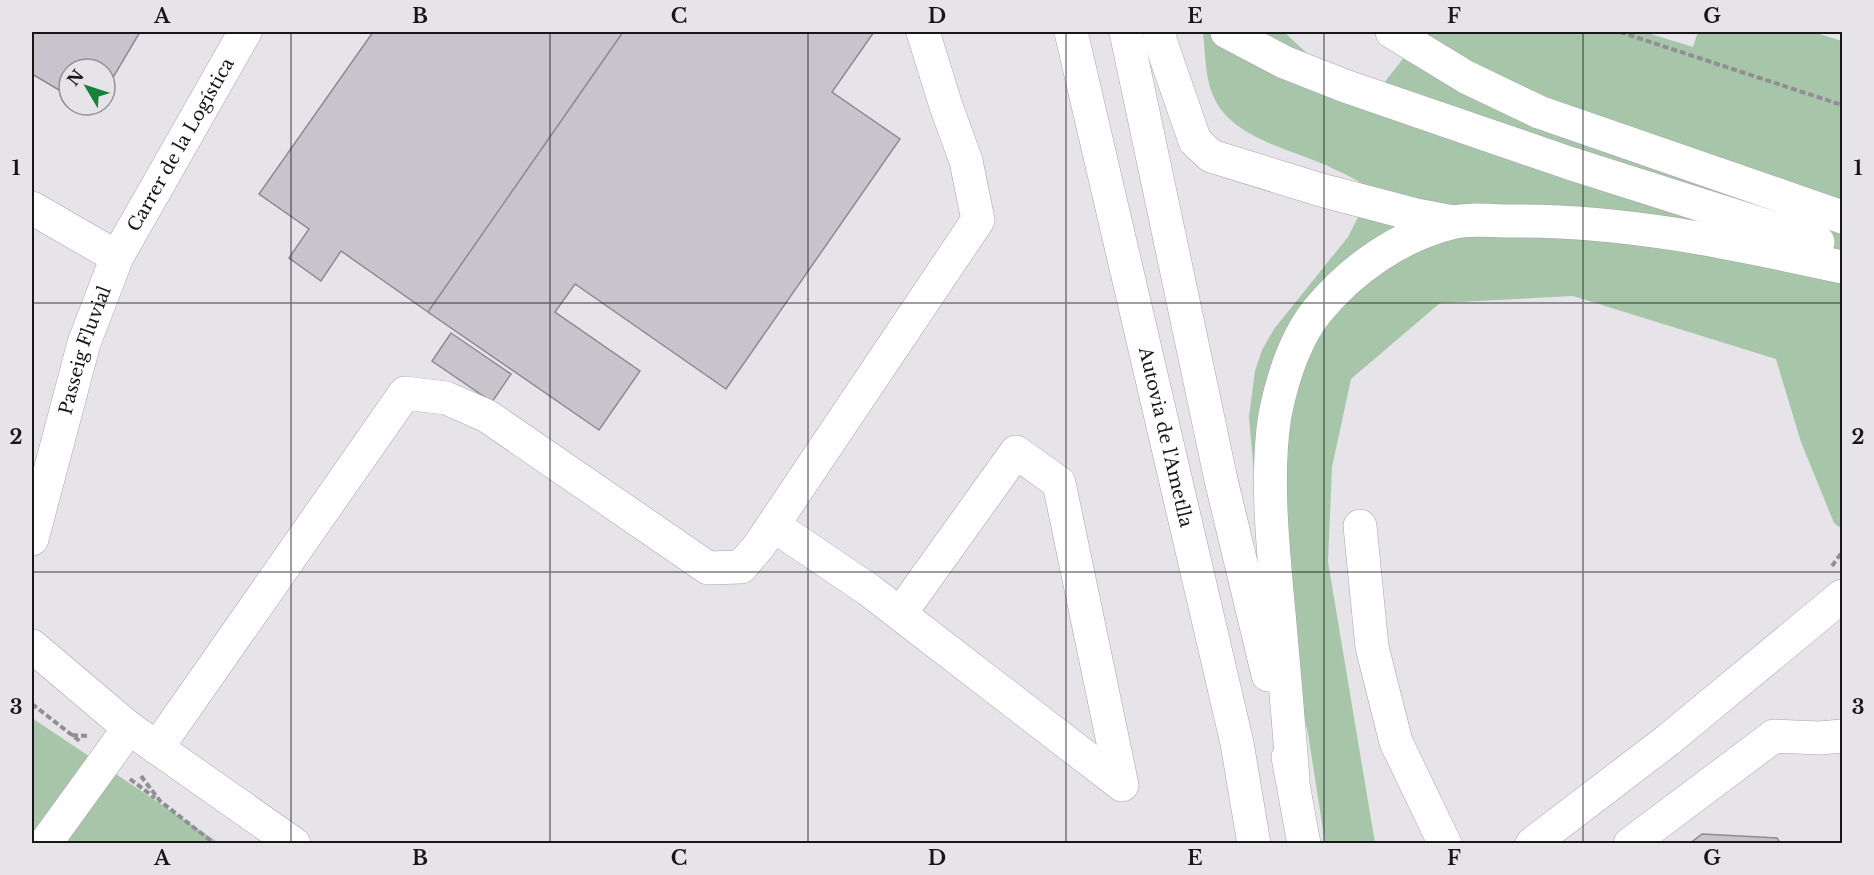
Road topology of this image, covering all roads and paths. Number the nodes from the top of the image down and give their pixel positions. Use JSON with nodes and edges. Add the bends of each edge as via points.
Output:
{"nodes":[{"id":1,"x":245,"y":32,"type":"edge"},
{"id":2,"x":923,"y":32,"type":"edge"},
{"id":3,"x":1071,"y":32,"type":"edge"},
{"id":4,"x":1126,"y":32,"type":"edge"},
{"id":5,"x":1160,"y":32,"type":"edge"},
{"id":6,"x":1228,"y":32,"type":"edge"},
{"id":7,"x":1392,"y":32,"type":"edge"},
{"id":8,"x":1620,"y":32,"type":"edge"},
{"id":9,"x":1842,"y":105,"type":"edge"},
{"id":10,"x":32,"y":208,"type":"edge"},
{"id":11,"x":1842,"y":217,"type":"edge"},
{"id":12,"x":1453,"y":222,"type":"junction"},
{"id":13,"x":1842,"y":251,"type":"edge"},
{"id":14,"x":117,"y":257,"type":"junction"},
{"id":15,"x":1842,"y":267,"type":"edge"},
{"id":16,"x":773,"y":525,"type":"junction"},
{"id":17,"x":1360,"y":526,"type":"dead end"},
{"id":18,"x":32,"y":539,"type":"edge"},
{"id":19,"x":1842,"y":596,"type":"edge"},
{"id":20,"x":900,"y":614,"type":"junction"},
{"id":21,"x":32,"y":646,"type":"edge"},
{"id":22,"x":32,"y":704,"type":"edge"},
{"id":23,"x":129,"y":728,"type":"junction"},
{"id":24,"x":1842,"y":736,"type":"edge"},
{"id":25,"x":147,"y":760,"type":"junction"},
{"id":26,"x":103,"y":764,"type":"junction"},
{"id":27,"x":1293,"y":779,"type":"junction"},
{"id":28,"x":160,"y":801,"type":"junction"},
{"id":29,"x":45,"y":843,"type":"edge"},
{"id":30,"x":215,"y":843,"type":"edge"},
{"id":31,"x":294,"y":843,"type":"edge"},
{"id":32,"x":1254,"y":843,"type":"edge"},
{"id":33,"x":1304,"y":843,"type":"edge"},
{"id":34,"x":1445,"y":843,"type":"edge"},
{"id":35,"x":1532,"y":843,"type":"edge"},
{"id":36,"x":1630,"y":843,"type":"edge"}],
"edges":[{"from":1,"to":14,"type":"main road","name":"Carrer de la Logística"},
{"from":2,"to":16,"type":"main road","via":[[966,161],[978,220]]},
{"from":3,"to":32,"type":"main road","name":"Autovia de l'Ametlla","via":[[1237,743]]},
{"from":4,"to":27,"type":"main road","via":[[1221,480]]},
{"from":5,"to":12,"type":"main road","via":[[1195,141],[1211,156],[1321,190]]},
{"from":6,"to":13,"type":"main road","via":[[1284,62],[1345,86]]},
{"from":7,"to":11,"type":"main road","via":[[1466,77],[1539,112]]},
{"from":8,"to":9,"type":"path"},
{"from":10,"to":14,"type":"main road"},
{"from":12,"to":15,"type":"main road","via":[[1549,220],[1627,226]]},
{"from":12,"to":27,"type":"main road","via":[[1404,239],[1358,269],[1317,311],[1297,346],[1284,382],[1275,417],[1270,483]]},
{"from":14,"to":18,"type":"main road","name":"Passeig Fluvial","via":[[84,343]]},
{"from":16,"to":20,"type":"main road"},
{"from":16,"to":25,"type":"main road","via":[[741,567],[708,568],[487,416],[446,398],[405,393]]},
{"from":17,"to":34,"type":"main road","via":[[1372,646],[1396,742]]},
{"from":19,"to":35,"type":"main road","via":[[1668,740]]},
{"from":20,"to":20,"type":"main road","via":[[1067,742],[1122,784],[1059,483],[1016,452]]},
{"from":21,"to":23,"type":"main road"},
{"from":22,"to":26,"type":"path"},
{"from":23,"to":25,"type":"main road"},
{"from":23,"to":26,"type":"main road"},
{"from":24,"to":36,"type":"main road","via":[[1774,736]]},
{"from":25,"to":28,"type":"path"},
{"from":25,"to":31,"type":"main road"},
{"from":26,"to":28,"type":"path"},
{"from":26,"to":29,"type":"main road"},
{"from":27,"to":33,"type":"main road"},
{"from":28,"to":30,"type":"path"}]}
